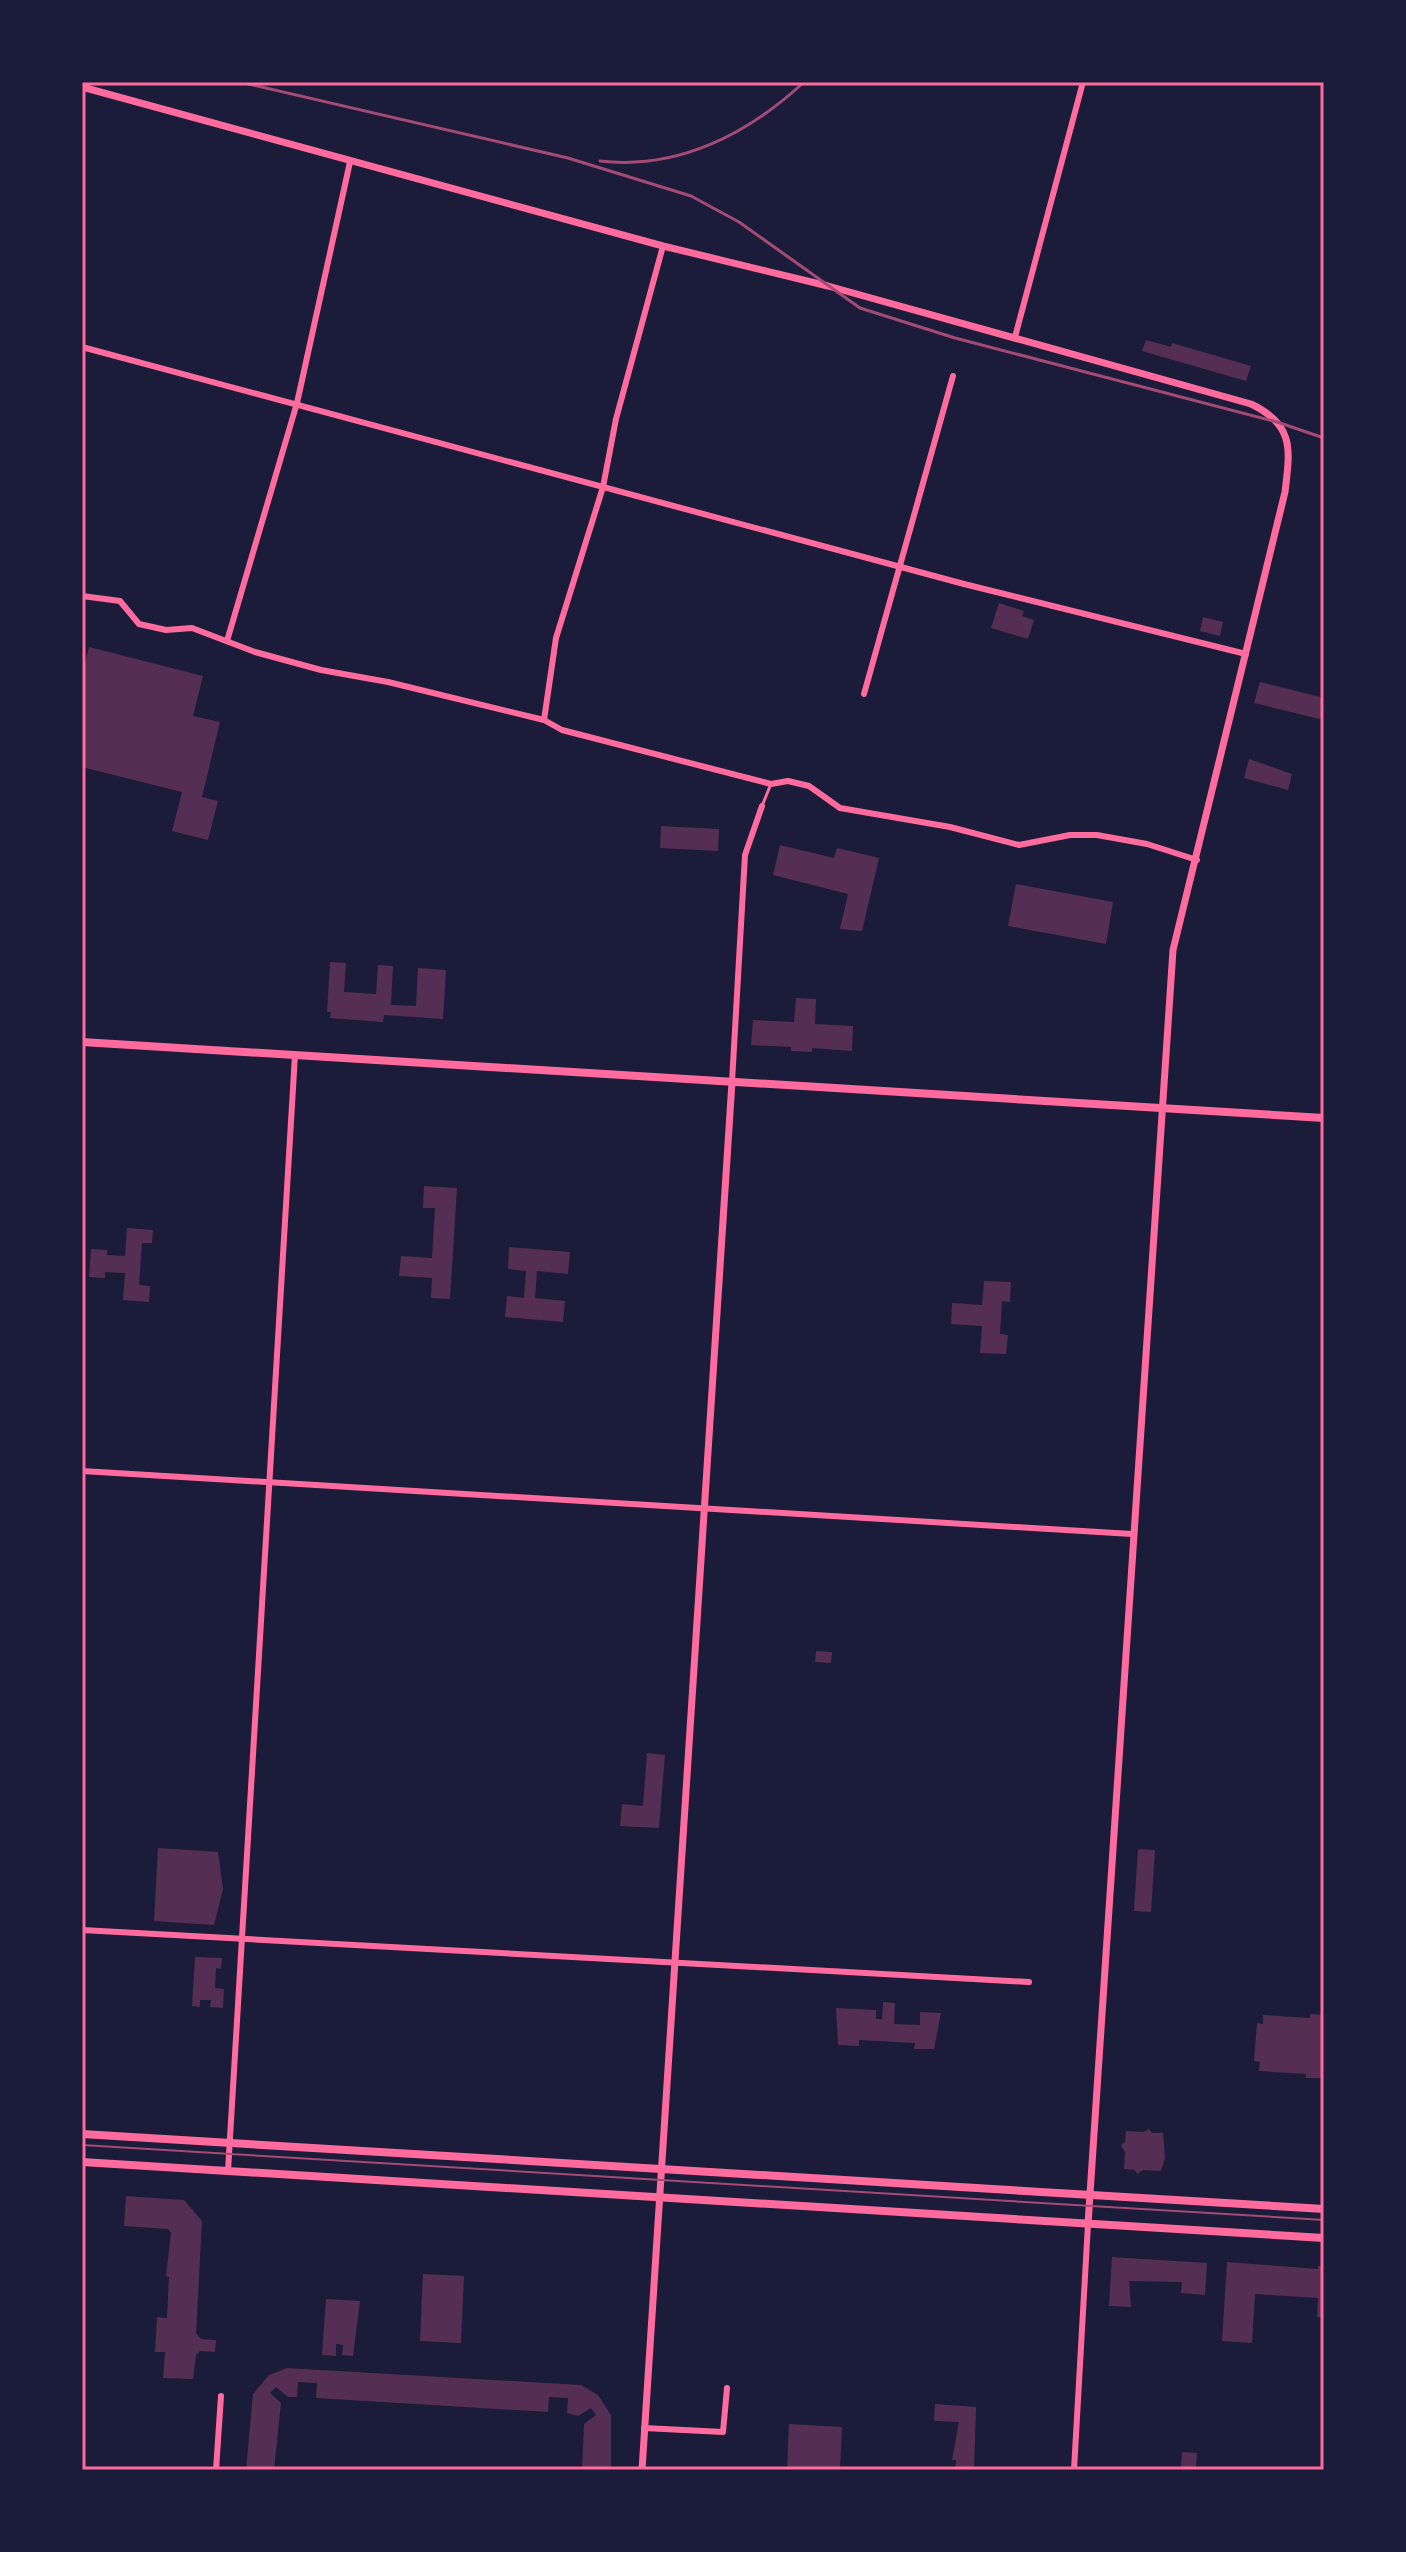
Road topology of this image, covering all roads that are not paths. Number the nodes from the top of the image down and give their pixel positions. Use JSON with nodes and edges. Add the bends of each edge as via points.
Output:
{"nodes":[{"id":1,"x":1083,"y":82,"type":"edge"},
{"id":2,"x":82,"y":87,"type":"edge"},
{"id":3,"x":350,"y":162,"type":"junction"},
{"id":4,"x":663,"y":246,"type":"junction"},
{"id":5,"x":1015,"y":337,"type":"junction"},
{"id":6,"x":82,"y":347,"type":"edge"},
{"id":7,"x":953,"y":376,"type":"dead end"},
{"id":8,"x":297,"y":403,"type":"junction"},
{"id":9,"x":603,"y":487,"type":"junction"},
{"id":10,"x":898,"y":565,"type":"junction"},
{"id":11,"x":82,"y":596,"type":"edge"},
{"id":12,"x":227,"y":641,"type":"junction"},
{"id":13,"x":1246,"y":654,"type":"junction"},
{"id":14,"x":864,"y":694,"type":"dead end"},
{"id":15,"x":544,"y":720,"type":"junction"},
{"id":16,"x":771,"y":784,"type":"junction"},
{"id":17,"x":762,"y":806,"type":"joint"},
{"id":18,"x":1197,"y":860,"type":"junction"},
{"id":19,"x":82,"y":1042,"type":"edge"},
{"id":20,"x":295,"y":1055,"type":"junction"},
{"id":21,"x":732,"y":1082,"type":"junction"},
{"id":22,"x":1160,"y":1108,"type":"junction"},
{"id":23,"x":1324,"y":1118,"type":"edge"},
{"id":24,"x":82,"y":1471,"type":"edge"},
{"id":25,"x":270,"y":1482,"type":"junction"},
{"id":26,"x":704,"y":1508,"type":"junction"},
{"id":27,"x":1132,"y":1534,"type":"junction"},
{"id":28,"x":82,"y":1930,"type":"edge"},
{"id":29,"x":242,"y":1938,"type":"junction"},
{"id":30,"x":674,"y":1962,"type":"junction"},
{"id":31,"x":1029,"y":1982,"type":"dead end"},
{"id":32,"x":82,"y":2134,"type":"edge"},
{"id":33,"x":230,"y":2142,"type":"junction"},
{"id":34,"x":82,"y":2162,"type":"edge"},
{"id":35,"x":660,"y":2169,"type":"junction"},
{"id":36,"x":228,"y":2171,"type":"junction"},
{"id":37,"x":1090,"y":2195,"type":"junction"},
{"id":38,"x":658,"y":2197,"type":"junction"},
{"id":39,"x":1324,"y":2209,"type":"edge"},
{"id":40,"x":1088,"y":2224,"type":"junction"},
{"id":41,"x":1324,"y":2238,"type":"edge"},
{"id":42,"x":727,"y":2388,"type":"dead end"},
{"id":43,"x":221,"y":2396,"type":"dead end"},
{"id":44,"x":644,"y":2428,"type":"junction"},
{"id":45,"x":216,"y":2470,"type":"edge"},
{"id":46,"x":642,"y":2470,"type":"edge"},
{"id":47,"x":1074,"y":2470,"type":"edge"}],
"edges":[{"from":1,"to":5,"type":"street"},
{"from":2,"to":3,"type":"street"},
{"from":3,"to":4,"type":"street"},
{"from":3,"to":8,"type":"street"},
{"from":4,"to":5,"type":"street"},
{"from":4,"to":9,"type":"street"},
{"from":5,"to":13,"type":"street","via":[[1251,404],[1277,422],[1290,451],[1285,492]]},
{"from":6,"to":8,"type":"street"},
{"from":7,"to":10,"type":"street"},
{"from":8,"to":9,"type":"street"},
{"from":8,"to":12,"type":"street"},
{"from":9,"to":10,"type":"street"},
{"from":9,"to":15,"type":"street","via":[[556,638]]},
{"from":10,"to":13,"type":"street"},
{"from":10,"to":14,"type":"street"},
{"from":11,"to":12,"type":"street","via":[[120,601],[139,624],[192,628]]},
{"from":12,"to":15,"type":"street","via":[[321,670]]},
{"from":13,"to":18,"type":"street"},
{"from":15,"to":16,"type":"street","via":[[562,730]]},
{"from":16,"to":17,"type":"lane"},
{"from":16,"to":18,"type":"street","via":[[809,786],[840,808],[1019,845],[1097,835]]},
{"from":17,"to":21,"type":"street","via":[[745,855]]},
{"from":18,"to":22,"type":"street","via":[[1187,880],[1173,950]]},
{"from":19,"to":20,"type":"main road"},
{"from":20,"to":21,"type":"main road"},
{"from":20,"to":25,"type":"street"},
{"from":21,"to":22,"type":"main road"},
{"from":21,"to":26,"type":"street"},
{"from":22,"to":23,"type":"main road"},
{"from":22,"to":27,"type":"street"},
{"from":24,"to":25,"type":"street"},
{"from":25,"to":26,"type":"street"},
{"from":25,"to":29,"type":"street"},
{"from":26,"to":27,"type":"street"},
{"from":26,"to":30,"type":"street"},
{"from":27,"to":37,"type":"street"},
{"from":28,"to":29,"type":"street"},
{"from":29,"to":30,"type":"street"},
{"from":29,"to":33,"type":"street"},
{"from":30,"to":31,"type":"street"},
{"from":30,"to":35,"type":"street"},
{"from":32,"to":33,"type":"main road"},
{"from":33,"to":35,"type":"main road"},
{"from":33,"to":36,"type":"street"},
{"from":34,"to":36,"type":"main road"},
{"from":35,"to":37,"type":"main road"},
{"from":35,"to":38,"type":"street"},
{"from":36,"to":38,"type":"main road"},
{"from":37,"to":39,"type":"main road"},
{"from":37,"to":40,"type":"street"},
{"from":38,"to":40,"type":"main road"},
{"from":38,"to":44,"type":"street"},
{"from":40,"to":41,"type":"main road"},
{"from":40,"to":47,"type":"street"},
{"from":42,"to":44,"type":"street","via":[[723,2432]]},
{"from":43,"to":45,"type":"street"},
{"from":44,"to":46,"type":"street"}]}
